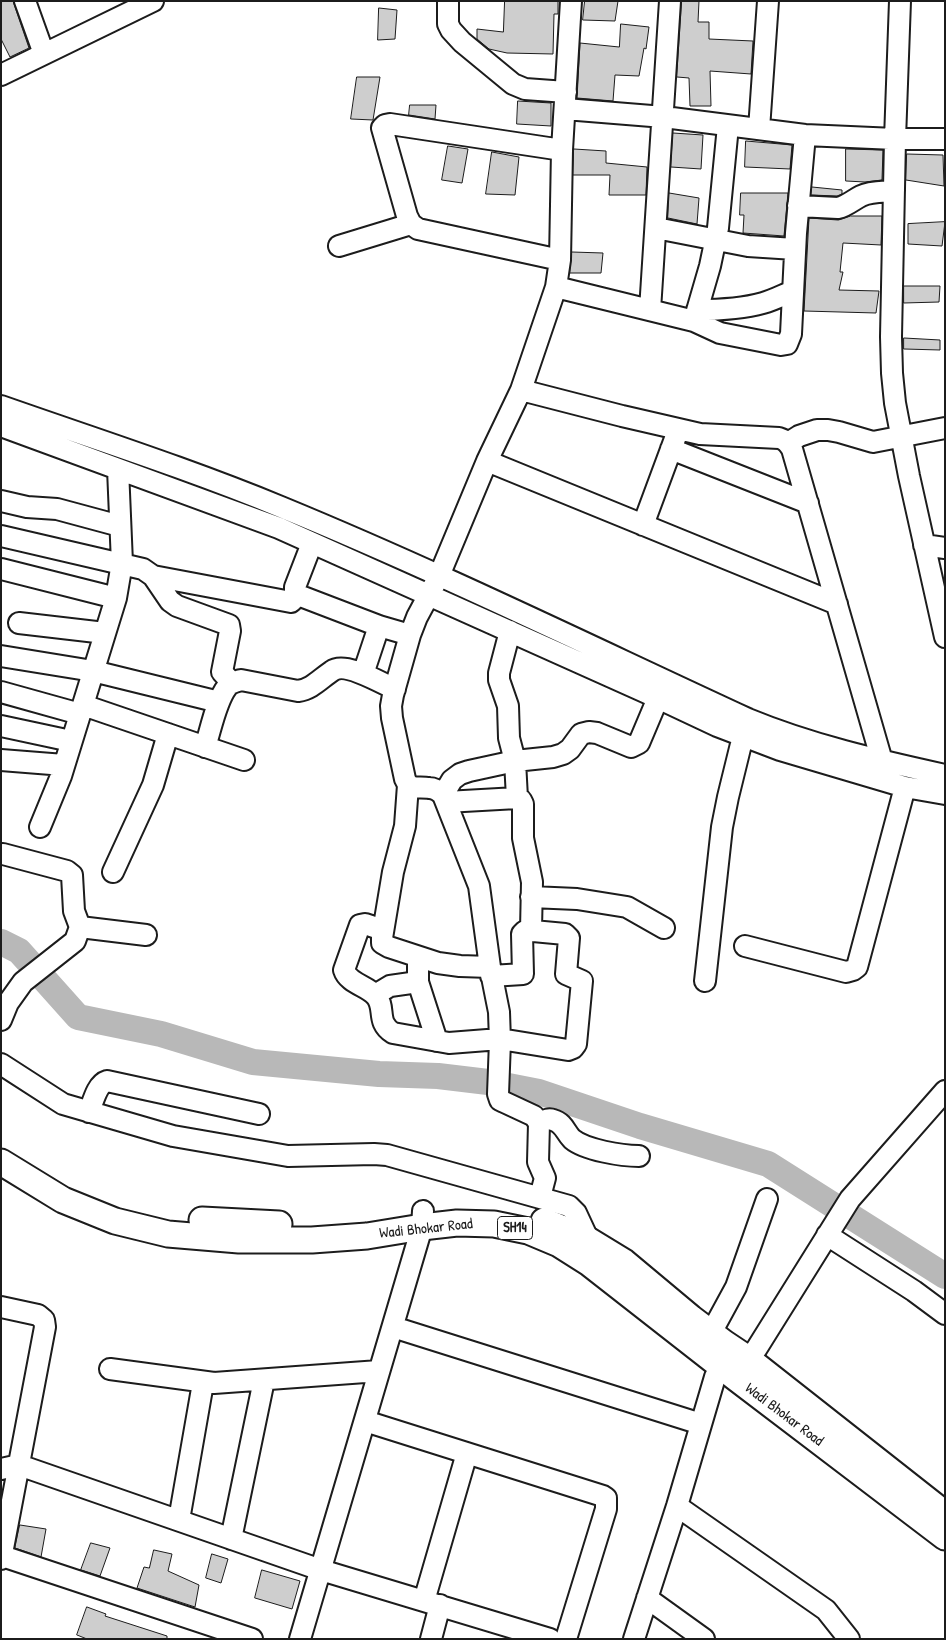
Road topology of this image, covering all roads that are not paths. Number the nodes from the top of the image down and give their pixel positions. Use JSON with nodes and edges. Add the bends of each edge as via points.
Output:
{"nodes":[{"id":1,"x":26,"y":1,"type":"edge"},
{"id":2,"x":153,"y":1,"type":"edge"},
{"id":3,"x":448,"y":1,"type":"edge"},
{"id":4,"x":571,"y":1,"type":"edge"},
{"id":5,"x":670,"y":1,"type":"edge"},
{"id":6,"x":768,"y":1,"type":"edge"},
{"id":7,"x":900,"y":1,"type":"edge"},
{"id":8,"x":119,"y":10,"type":"edge"},
{"id":9,"x":44,"y":54,"type":"junction"},
{"id":10,"x":1,"y":75,"type":"edge"},
{"id":11,"x":566,"y":101,"type":"junction"},
{"id":12,"x":664,"y":117,"type":"junction"},
{"id":13,"x":728,"y":126,"type":"junction"},
{"id":14,"x":759,"y":129,"type":"junction"},
{"id":15,"x":805,"y":134,"type":"junction"},
{"id":16,"x":895,"y":139,"type":"junction"},
{"id":17,"x":945,"y":139,"type":"edge"},
{"id":18,"x":562,"y":150,"type":"junction"},
{"id":19,"x":894,"y":191,"type":"junction"},
{"id":20,"x":798,"y":206,"type":"junction"},
{"id":21,"x":411,"y":224,"type":"junction"},
{"id":22,"x":656,"y":228,"type":"junction"},
{"id":23,"x":715,"y":240,"type":"junction"},
{"id":24,"x":339,"y":246,"type":"dead end"},
{"id":25,"x":795,"y":249,"type":"junction"},
{"id":26,"x":560,"y":260,"type":"junction"},
{"id":27,"x":556,"y":287,"type":"junction"},
{"id":28,"x":793,"y":291,"type":"junction"},
{"id":29,"x":650,"y":310,"type":"junction"},
{"id":30,"x":695,"y":316,"type":"junction"},
{"id":31,"x":521,"y":390,"type":"junction"},
{"id":32,"x":1,"y":406,"type":"edge"},
{"id":33,"x":1,"y":426,"type":"edge"},
{"id":34,"x":945,"y":428,"type":"edge"},
{"id":35,"x":678,"y":430,"type":"junction"},
{"id":36,"x":902,"y":438,"type":"junction"},
{"id":37,"x":788,"y":443,"type":"junction"},
{"id":38,"x":671,"y":449,"type":"junction"},
{"id":39,"x":143,"y":454,"type":"junction"},
{"id":40,"x":487,"y":461,"type":"junction"},
{"id":41,"x":127,"y":472,"type":"junction"},
{"id":42,"x":260,"y":498,"type":"junction"},
{"id":43,"x":1,"y":501,"type":"edge"},
{"id":44,"x":808,"y":503,"type":"junction"},
{"id":45,"x":252,"y":518,"type":"junction"},
{"id":46,"x":643,"y":525,"type":"junction"},
{"id":47,"x":120,"y":526,"type":"junction"},
{"id":48,"x":1,"y":536,"type":"edge"},
{"id":49,"x":312,"y":543,"type":"junction"},
{"id":50,"x":924,"y":545,"type":"junction"},
{"id":51,"x":945,"y":548,"type":"edge"},
{"id":52,"x":122,"y":563,"type":"junction"},
{"id":53,"x":1,"y":570,"type":"edge"},
{"id":54,"x":154,"y":576,"type":"junction"},
{"id":55,"x":439,"y":576,"type":"junction"},
{"id":56,"x":428,"y":595,"type":"junction"},
{"id":57,"x":298,"y":596,"type":"junction"},
{"id":58,"x":116,"y":598,"type":"junction"},
{"id":59,"x":837,"y":604,"type":"junction"},
{"id":60,"x":19,"y":623,"type":"dead end"},
{"id":61,"x":379,"y":626,"type":"junction"},
{"id":62,"x":510,"y":631,"type":"junction"},
{"id":63,"x":105,"y":633,"type":"junction"},
{"id":64,"x":410,"y":635,"type":"junction"},
{"id":65,"x":945,"y":636,"type":"edge"},
{"id":66,"x":1,"y":656,"type":"edge"},
{"id":67,"x":93,"y":671,"type":"junction"},
{"id":68,"x":363,"y":674,"type":"junction"},
{"id":69,"x":232,"y":683,"type":"junction"},
{"id":70,"x":395,"y":689,"type":"junction"},
{"id":71,"x":1,"y":692,"type":"edge"},
{"id":72,"x":658,"y":698,"type":"junction"},
{"id":73,"x":219,"y":702,"type":"junction"},
{"id":74,"x":81,"y":709,"type":"junction"},
{"id":75,"x":1,"y":726,"type":"edge"},
{"id":76,"x":168,"y":734,"type":"junction"},
{"id":77,"x":743,"y":736,"type":"junction"},
{"id":78,"x":71,"y":741,"type":"junction"},
{"id":79,"x":206,"y":746,"type":"junction"},
{"id":80,"x":1,"y":760,"type":"edge"},
{"id":81,"x":244,"y":760,"type":"dead end"},
{"id":82,"x":515,"y":761,"type":"junction"},
{"id":83,"x":64,"y":765,"type":"junction"},
{"id":84,"x":882,"y":771,"type":"junction"},
{"id":85,"x":945,"y":775,"type":"edge"},
{"id":86,"x":408,"y":785,"type":"junction"},
{"id":87,"x":905,"y":787,"type":"junction"},
{"id":88,"x":945,"y":794,"type":"edge"},
{"id":89,"x":445,"y":798,"type":"junction"},
{"id":90,"x":517,"y":798,"type":"junction"},
{"id":91,"x":40,"y":827,"type":"dead end"},
{"id":92,"x":3,"y":854,"type":"dead end"},
{"id":93,"x":113,"y":872,"type":"dead end"},
{"id":94,"x":531,"y":897,"type":"junction"},
{"id":95,"x":80,"y":927,"type":"junction"},
{"id":96,"x":664,"y":928,"type":"dead end"},
{"id":97,"x":383,"y":930,"type":"junction"},
{"id":98,"x":531,"y":930,"type":"junction"},
{"id":99,"x":146,"y":935,"type":"dead end"},
{"id":100,"x":745,"y":946,"type":"dead end"},
{"id":101,"x":418,"y":957,"type":"junction"},
{"id":102,"x":490,"y":972,"type":"junction"},
{"id":103,"x":705,"y":981,"type":"dead end"},
{"id":104,"x":418,"y":982,"type":"junction"},
{"id":105,"x":375,"y":995,"type":"junction"},
{"id":106,"x":1,"y":1020,"type":"edge"},
{"id":107,"x":500,"y":1040,"type":"junction"},
{"id":108,"x":437,"y":1041,"type":"junction"},
{"id":109,"x":1,"y":1064,"type":"edge"},
{"id":110,"x":944,"y":1097,"type":"edge"},
{"id":111,"x":89,"y":1112,"type":"junction"},
{"id":112,"x":259,"y":1114,"type":"dead end"},
{"id":113,"x":539,"y":1123,"type":"junction"},
{"id":114,"x":1,"y":1144,"type":"edge"},
{"id":115,"x":640,"y":1156,"type":"dead end"},
{"id":116,"x":1,"y":1162,"type":"edge"},
{"id":117,"x":540,"y":1198,"type":"junction"},
{"id":118,"x":767,"y":1199,"type":"dead end"},
{"id":119,"x":423,"y":1219,"type":"junction"},
{"id":120,"x":832,"y":1228,"type":"junction"},
{"id":121,"x":589,"y":1241,"type":"junction"},
{"id":122,"x":1,"y":1306,"type":"edge"},
{"id":123,"x":945,"y":1314,"type":"edge"},
{"id":124,"x":393,"y":1326,"type":"junction"},
{"id":125,"x":710,"y":1333,"type":"junction"},
{"id":126,"x":735,"y":1367,"type":"junction"},
{"id":127,"x":110,"y":1369,"type":"dead end"},
{"id":128,"x":379,"y":1371,"type":"junction"},
{"id":129,"x":264,"y":1380,"type":"junction"},
{"id":130,"x":203,"y":1383,"type":"junction"},
{"id":131,"x":365,"y":1421,"type":"junction"},
{"id":132,"x":701,"y":1424,"type":"junction"},
{"id":133,"x":467,"y":1453,"type":"junction"},
{"id":134,"x":10,"y":1467,"type":"edge"},
{"id":135,"x":677,"y":1506,"type":"junction"},
{"id":136,"x":945,"y":1514,"type":"edge"},
{"id":137,"x":179,"y":1520,"type":"junction"},
{"id":138,"x":945,"y":1537,"type":"edge"},
{"id":139,"x":231,"y":1539,"type":"junction"},
{"id":140,"x":2,"y":1558,"type":"edge"},
{"id":141,"x":321,"y":1570,"type":"junction"},
{"id":142,"x":647,"y":1598,"type":"junction"},
{"id":143,"x":432,"y":1603,"type":"junction"},
{"id":144,"x":252,"y":1639,"type":"edge"},
{"id":145,"x":300,"y":1639,"type":"edge"},
{"id":146,"x":431,"y":1639,"type":"edge"},
{"id":147,"x":550,"y":1639,"type":"edge"},
{"id":148,"x":566,"y":1639,"type":"edge"},
{"id":149,"x":634,"y":1639,"type":"edge"},
{"id":150,"x":704,"y":1639,"type":"edge"},
{"id":151,"x":849,"y":1639,"type":"edge"}],
"edges":[{"from":1,"to":9,"type":"street"},
{"from":2,"to":8,"type":"street"},
{"from":3,"to":11,"type":"street","via":[[448,24],[462,42],[513,84]]},
{"from":4,"to":11,"type":"street"},
{"from":5,"to":12,"type":"street"},
{"from":6,"to":14,"type":"street"},
{"from":7,"to":16,"type":"street"},
{"from":8,"to":9,"type":"street"},
{"from":9,"to":10,"type":"street"},
{"from":11,"to":12,"type":"street"},
{"from":11,"to":18,"type":"street"},
{"from":12,"to":13,"type":"street"},
{"from":12,"to":22,"type":"street"},
{"from":13,"to":14,"type":"street"},
{"from":13,"to":23,"type":"street"},
{"from":14,"to":15,"type":"street"},
{"from":15,"to":16,"type":"street"},
{"from":15,"to":20,"type":"street"},
{"from":16,"to":17,"type":"street"},
{"from":16,"to":19,"type":"street"},
{"from":18,"to":21,"type":"street","via":[[385,125],[383,134]]},
{"from":18,"to":26,"type":"street"},
{"from":19,"to":20,"type":"street","via":[[863,195],[838,208]]},
{"from":19,"to":36,"type":"street","via":[[892,373]]},
{"from":20,"to":25,"type":"street"},
{"from":21,"to":24,"type":"street"},
{"from":21,"to":26,"type":"street","via":[[418,229]]},
{"from":22,"to":23,"type":"street"},
{"from":22,"to":29,"type":"street"},
{"from":23,"to":25,"type":"street"},
{"from":23,"to":30,"type":"street"},
{"from":25,"to":28,"type":"street"},
{"from":26,"to":27,"type":"street"},
{"from":27,"to":29,"type":"street"},
{"from":27,"to":31,"type":"street"},
{"from":28,"to":30,"type":"street","via":[[745,307]]},
{"from":28,"to":30,"type":"street","via":[[791,334],[787,344],[720,333]]},
{"from":29,"to":30,"type":"street"},
{"from":31,"to":35,"type":"street"},
{"from":31,"to":40,"type":"street"},
{"from":32,"to":39,"type":"street"},
{"from":33,"to":41,"type":"street"},
{"from":34,"to":36,"type":"street"},
{"from":35,"to":37,"type":"street","via":[[779,438]]},
{"from":35,"to":38,"type":"street"},
{"from":36,"to":37,"type":"street","via":[[873,442],[839,432],[817,430]]},
{"from":36,"to":50,"type":"street"},
{"from":37,"to":44,"type":"street"},
{"from":38,"to":44,"type":"street"},
{"from":38,"to":46,"type":"street"},
{"from":39,"to":41,"type":"street"},
{"from":39,"to":42,"type":"street"},
{"from":40,"to":46,"type":"street"},
{"from":40,"to":55,"type":"street"},
{"from":41,"to":45,"type":"street"},
{"from":41,"to":47,"type":"street"},
{"from":42,"to":45,"type":"street"},
{"from":42,"to":55,"type":"street"},
{"from":43,"to":47,"type":"street","via":[[57,509]]},
{"from":44,"to":59,"type":"street"},
{"from":45,"to":49,"type":"street"},
{"from":46,"to":59,"type":"street"},
{"from":47,"to":52,"type":"street"},
{"from":48,"to":52,"type":"street"},
{"from":49,"to":56,"type":"street"},
{"from":49,"to":57,"type":"street","via":[[295,587]]},
{"from":50,"to":51,"type":"street"},
{"from":50,"to":65,"type":"street"},
{"from":52,"to":54,"type":"street"},
{"from":52,"to":58,"type":"street"},
{"from":53,"to":58,"type":"street"},
{"from":54,"to":57,"type":"street","via":[[292,602]]},
{"from":54,"to":69,"type":"street","via":[[170,601],[177,606],[229,625],[222,672]]},
{"from":55,"to":56,"type":"street"},
{"from":55,"to":84,"type":"street","via":[[748,719]]},
{"from":56,"to":62,"type":"street"},
{"from":56,"to":64,"type":"street"},
{"from":57,"to":61,"type":"street"},
{"from":58,"to":63,"type":"street"},
{"from":59,"to":84,"type":"street"},
{"from":60,"to":63,"type":"street"},
{"from":61,"to":64,"type":"street"},
{"from":61,"to":68,"type":"street"},
{"from":62,"to":72,"type":"street"},
{"from":62,"to":82,"type":"street","via":[[499,680],[508,706],[509,738]]},
{"from":63,"to":67,"type":"street"},
{"from":64,"to":70,"type":"street"},
{"from":66,"to":67,"type":"street"},
{"from":67,"to":73,"type":"street"},
{"from":67,"to":74,"type":"street"},
{"from":68,"to":69,"type":"street","via":[[346,668],[334,669],[313,686],[298,691],[241,680]]},
{"from":68,"to":70,"type":"street"},
{"from":69,"to":73,"type":"street"},
{"from":70,"to":86,"type":"street","via":[[392,718]]},
{"from":71,"to":74,"type":"street"},
{"from":72,"to":77,"type":"street"},
{"from":72,"to":82,"type":"street","via":[[636,746],[589,732],[581,734],[563,754]]},
{"from":73,"to":79,"type":"street"},
{"from":74,"to":76,"type":"street"},
{"from":74,"to":78,"type":"street"},
{"from":75,"to":78,"type":"street"},
{"from":76,"to":79,"type":"street"},
{"from":76,"to":93,"type":"street","via":[[154,785]]},
{"from":77,"to":84,"type":"street","via":[[780,750]]},
{"from":77,"to":103,"type":"street","via":[[722,827]]},
{"from":78,"to":83,"type":"street"},
{"from":79,"to":81,"type":"street"},
{"from":80,"to":83,"type":"street"},
{"from":82,"to":89,"type":"street","via":[[460,774],[452,780]]},
{"from":82,"to":90,"type":"street"},
{"from":83,"to":91,"type":"street"},
{"from":84,"to":85,"type":"street"},
{"from":84,"to":87,"type":"street"},
{"from":86,"to":89,"type":"street","via":[[437,789]]},
{"from":86,"to":97,"type":"street","via":[[405,826]]},
{"from":87,"to":88,"type":"street"},
{"from":87,"to":100,"type":"street","via":[[857,967],[846,972]]},
{"from":89,"to":90,"type":"street"},
{"from":89,"to":102,"type":"street","via":[[479,886]]},
{"from":90,"to":94,"type":"street","via":[[523,804],[523,838],[530,870]]},
{"from":92,"to":95,"type":"street","via":[[68,871],[72,875],[74,911]]},
{"from":94,"to":96,"type":"street","via":[[577,899],[627,907]]},
{"from":94,"to":98,"type":"street"},
{"from":95,"to":99,"type":"street"},
{"from":95,"to":106,"type":"street","via":[[75,941],[22,982]]},
{"from":97,"to":101,"type":"street","via":[[382,944]]},
{"from":97,"to":105,"type":"street","via":[[360,925],[344,970]]},
{"from":98,"to":102,"type":"street","via":[[522,934],[523,974]]},
{"from":98,"to":107,"type":"street","via":[[565,934],[569,938],[566,974],[582,981],[576,1044],[568,1050]]},
{"from":101,"to":102,"type":"street"},
{"from":101,"to":104,"type":"street"},
{"from":102,"to":107,"type":"street","via":[[499,1012]]},
{"from":104,"to":105,"type":"street","via":[[390,986]]},
{"from":104,"to":108,"type":"street"},
{"from":105,"to":108,"type":"street","via":[[387,1030],[393,1034]]},
{"from":107,"to":108,"type":"street"},
{"from":107,"to":113,"type":"street","via":[[500,1100],[534,1116]]},
{"from":109,"to":111,"type":"street","via":[[58,1102]]},
{"from":110,"to":120,"type":"street","via":[[850,1199]]},
{"from":111,"to":112,"type":"street","via":[[100,1086],[107,1081]]},
{"from":111,"to":117,"type":"street","via":[[173,1136],[283,1156],[387,1154]]},
{"from":113,"to":115,"type":"street","via":[[552,1119],[581,1144],[623,1156]]},
{"from":113,"to":117,"type":"street","via":[[538,1162],[545,1178]]},
{"from":114,"to":119,"type":"main road","name":"Wadi Bhokar Road","number":"SH14","via":[[86,1193],[134,1209],[172,1217],[316,1224]]},
{"from":116,"to":119,"type":"main road","name":"Wadi Bhokar Road","number":"SH14","via":[[63,1200],[115,1221],[168,1234],[239,1240],[312,1240],[367,1236]]},
{"from":117,"to":121,"type":"street","via":[[573,1208]]},
{"from":118,"to":125,"type":"street","via":[[736,1287]]},
{"from":119,"to":121,"type":"main road","name":"Wadi Bhokar Road","number":"SH14","via":[[465,1209],[502,1211],[540,1219]]},
{"from":119,"to":124,"type":"street"},
{"from":119,"to":126,"type":"main road","name":"Wadi Bhokar Road","number":"SH14","via":[[494,1224],[528,1231],[559,1244]]},
{"from":120,"to":123,"type":"street"},
{"from":120,"to":126,"type":"street","via":[[757,1348]]},
{"from":121,"to":125,"type":"main road","name":"Wadi Bhokar Road","number":"SH14","via":[[624,1262]]},
{"from":122,"to":134,"type":"street","via":[[38,1315],[44,1320],[45,1327]]},
{"from":124,"to":128,"type":"street"},
{"from":124,"to":132,"type":"street"},
{"from":125,"to":126,"type":"main road","name":"Wadi Bhokar Road","number":"SH14"},
{"from":126,"to":132,"type":"street","via":[[715,1377]]},
{"from":126,"to":136,"type":"main road","name":"Wadi Bhokar Road","number":"SH14"},
{"from":126,"to":138,"type":"main road","name":"Wadi Bhokar Road","number":"SH14"},
{"from":127,"to":130,"type":"street"},
{"from":128,"to":129,"type":"street"},
{"from":128,"to":131,"type":"street"},
{"from":129,"to":130,"type":"street"},
{"from":129,"to":139,"type":"street"},
{"from":130,"to":137,"type":"street"},
{"from":131,"to":133,"type":"street"},
{"from":131,"to":141,"type":"street"},
{"from":132,"to":135,"type":"street"},
{"from":133,"to":143,"type":"street"},
{"from":133,"to":148,"type":"street","via":[[606,1498],[606,1509]]},
{"from":134,"to":137,"type":"street"},
{"from":134,"to":140,"type":"street"},
{"from":135,"to":142,"type":"street"},
{"from":135,"to":151,"type":"street","via":[[826,1610]]},
{"from":137,"to":139,"type":"street"},
{"from":139,"to":141,"type":"street"},
{"from":140,"to":144,"type":"street"},
{"from":141,"to":143,"type":"street"},
{"from":141,"to":145,"type":"street"},
{"from":142,"to":149,"type":"street"},
{"from":142,"to":150,"type":"street"},
{"from":143,"to":146,"type":"street"},
{"from":143,"to":147,"type":"street"}]}
